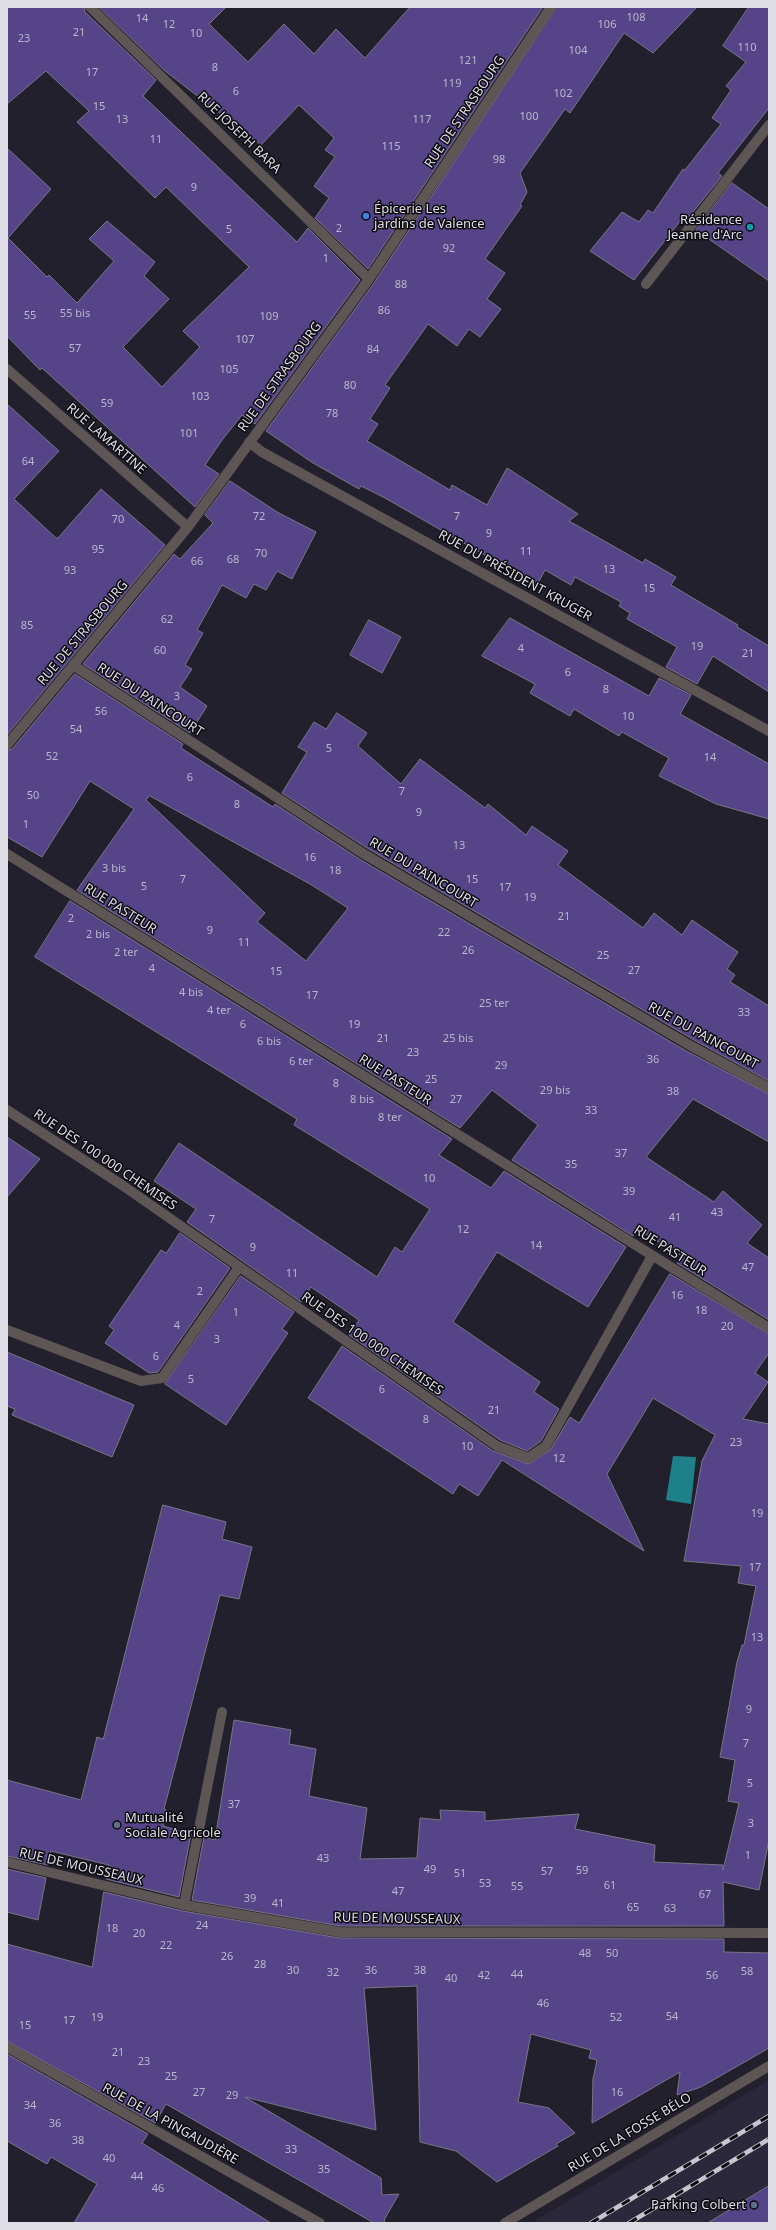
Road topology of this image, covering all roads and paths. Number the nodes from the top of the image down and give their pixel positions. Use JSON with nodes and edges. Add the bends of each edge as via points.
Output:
{"nodes":[{"id":1,"x":90,"y":7,"type":"edge"},
{"id":2,"x":551,"y":7,"type":"edge"},
{"id":3,"x":769,"y":125,"type":"edge"},
{"id":4,"x":369,"y":278,"type":"junction"},
{"id":5,"x":646,"y":284,"type":"dead end"},
{"id":6,"x":7,"y":369,"type":"edge"},
{"id":7,"x":249,"y":442,"type":"junction"},
{"id":8,"x":188,"y":527,"type":"junction"},
{"id":9,"x":73,"y":665,"type":"junction"},
{"id":10,"x":769,"y":731,"type":"edge"},
{"id":11,"x":7,"y":745,"type":"edge"},
{"id":12,"x":7,"y":854,"type":"edge"},
{"id":13,"x":769,"y":1088,"type":"edge"},
{"id":14,"x":7,"y":1110,"type":"edge"},
{"id":15,"x":652,"y":1256,"type":"junction"},
{"id":16,"x":239,"y":1267,"type":"junction"},
{"id":17,"x":769,"y":1328,"type":"edge"},
{"id":18,"x":7,"y":1330,"type":"edge"},
{"id":19,"x":222,"y":1712,"type":"dead end"},
{"id":20,"x":7,"y":1862,"type":"edge"},
{"id":21,"x":184,"y":1905,"type":"junction"},
{"id":22,"x":769,"y":1933,"type":"edge"},
{"id":23,"x":7,"y":2047,"type":"edge"},
{"id":24,"x":769,"y":2066,"type":"edge"},
{"id":25,"x":320,"y":2223,"type":"edge"},
{"id":26,"x":505,"y":2223,"type":"edge"}],
"edges":[{"from":1,"to":4,"type":"street","name":"RUE JOSEPH BARA"},
{"from":2,"to":4,"type":"street","name":"RUE DE STRASBOURG"},
{"from":3,"to":5,"type":"street"},
{"from":4,"to":7,"type":"street","name":"RUE DE STRASBOURG"},
{"from":6,"to":8,"type":"street","name":"RUE LAMARTINE"},
{"from":7,"to":8,"type":"street","name":"RUE DE STRASBOURG"},
{"from":7,"to":10,"type":"street","name":"RUE DU PRÉSIDENT KRUGER","via":[[262,452]]},
{"from":8,"to":9,"type":"street","name":"RUE DE STRASBOURG"},
{"from":9,"to":11,"type":"street","name":"RUE DE STRASBOURG"},
{"from":9,"to":13,"type":"street","name":"RUE DU PAINCOURT","via":[[364,854],[690,1046]]},
{"from":12,"to":15,"type":"street","name":"RUE PASTEUR"},
{"from":14,"to":16,"type":"street","name":"RUE DES 100 000 CHEMISES","via":[[122,1185]]},
{"from":15,"to":16,"type":"street","name":"RUE DES 100 000 CHEMISES","via":[[546,1446],[528,1458],[497,1446]]},
{"from":15,"to":17,"type":"street","name":"RUE PASTEUR"},
{"from":16,"to":18,"type":"street","via":[[162,1378],[141,1381]]},
{"from":19,"to":21,"type":"street"},
{"from":20,"to":21,"type":"street","name":"RUE DE MOUSSEAUX"},
{"from":21,"to":22,"type":"street","name":"RUE DE MOUSSEAUX","via":[[339,1932]]},
{"from":23,"to":25,"type":"street","name":"RUE DE LA PINGAUDIÈRE"},
{"from":24,"to":26,"type":"street","name":"RUE DE LA FOSSE BÉLO"}]}
